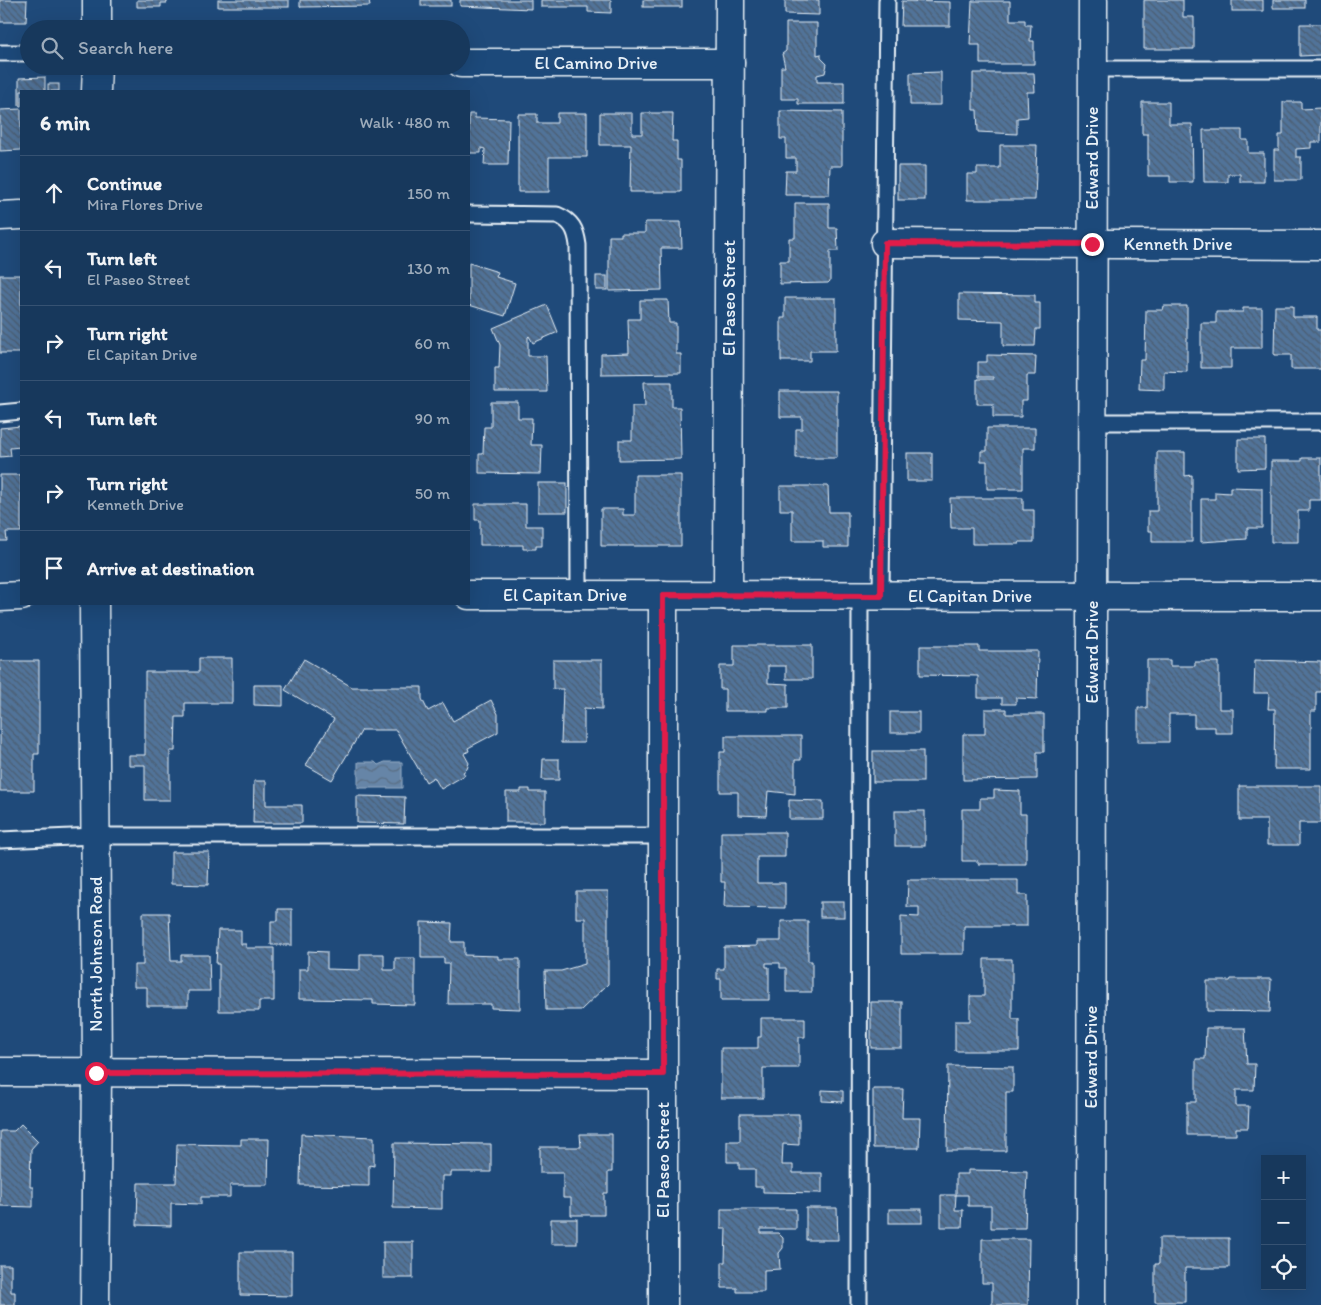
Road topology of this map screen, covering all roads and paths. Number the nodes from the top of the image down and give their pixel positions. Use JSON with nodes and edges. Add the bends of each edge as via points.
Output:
{"nodes":[{"id":1,"x":97,"y":0,"type":"edge"},
{"id":2,"x":730,"y":0,"type":"edge"},
{"id":3,"x":887,"y":0,"type":"edge"},
{"id":4,"x":1093,"y":0,"type":"edge"},
{"id":5,"x":97,"y":20,"type":"edge"},
{"id":6,"x":0,"y":53,"type":"edge"},
{"id":7,"x":20,"y":53,"type":"edge"},
{"id":8,"x":730,"y":63,"type":"junction"},
{"id":9,"x":470,"y":64,"type":"edge"},
{"id":10,"x":1092,"y":69,"type":"junction"},
{"id":11,"x":1321,"y":69,"type":"edge"},
{"id":12,"x":97,"y":75,"type":"edge"},
{"id":13,"x":96,"y":90,"type":"edge"},
{"id":14,"x":470,"y":214,"type":"edge"},
{"id":15,"x":20,"y":215,"type":"edge"},
{"id":16,"x":0,"y":216,"type":"edge"},
{"id":17,"x":885,"y":243,"type":"junction"},
{"id":18,"x":1092,"y":244,"type":"junction"},
{"id":19,"x":1321,"y":245,"type":"edge"},
{"id":20,"x":20,"y":411,"type":"edge"},
{"id":21,"x":0,"y":413,"type":"edge"},
{"id":22,"x":1092,"y":422,"type":"junction"},
{"id":23,"x":1321,"y":422,"type":"edge"},
{"id":24,"x":470,"y":595,"type":"edge"},
{"id":25,"x":579,"y":595,"type":"junction"},
{"id":26,"x":663,"y":595,"type":"junction"},
{"id":27,"x":0,"y":596,"type":"edge"},
{"id":28,"x":20,"y":596,"type":"edge"},
{"id":29,"x":728,"y":596,"type":"junction"},
{"id":30,"x":870,"y":596,"type":"junction"},
{"id":31,"x":1092,"y":596,"type":"junction"},
{"id":32,"x":1321,"y":596,"type":"edge"},
{"id":33,"x":94,"y":605,"type":"edge"},
{"id":34,"x":96,"y":836,"type":"junction"},
{"id":35,"x":663,"y":836,"type":"junction"},
{"id":36,"x":0,"y":840,"type":"edge"},
{"id":37,"x":0,"y":1072,"type":"edge"},
{"id":38,"x":96,"y":1073,"type":"junction"},
{"id":39,"x":663,"y":1074,"type":"junction"},
{"id":40,"x":95,"y":1305,"type":"edge"},
{"id":41,"x":663,"y":1305,"type":"edge"},
{"id":42,"x":859,"y":1305,"type":"edge"},
{"id":43,"x":1090,"y":1305,"type":"edge"}],
"edges":[{"from":1,"to":5,"type":"street"},
{"from":2,"to":8,"type":"street","name":"El Paseo Street"},
{"from":3,"to":17,"type":"lane"},
{"from":4,"to":10,"type":"street","name":"Edward Drive"},
{"from":6,"to":7,"type":"lane"},
{"from":8,"to":9,"type":"street","name":"El Camino Drive"},
{"from":8,"to":29,"type":"street","name":"El Paseo Street"},
{"from":10,"to":11,"type":"lane"},
{"from":10,"to":18,"type":"street","name":"Edward Drive"},
{"from":12,"to":13,"type":"street"},
{"from":14,"to":25,"type":"lane","via":[[557,215],[569,221],[576,232]]},
{"from":15,"to":16,"type":"street"},
{"from":17,"to":18,"type":"street","name":"Kenneth Drive"},
{"from":17,"to":30,"type":"lane"},
{"from":18,"to":19,"type":"street","name":"Kenneth Drive"},
{"from":18,"to":22,"type":"street","name":"Edward Drive"},
{"from":20,"to":21,"type":"lane"},
{"from":22,"to":23,"type":"lane"},
{"from":22,"to":31,"type":"street","name":"Edward Drive"},
{"from":24,"to":25,"type":"street","name":"El Capitan Drive"},
{"from":25,"to":26,"type":"street","name":"El Capitan Drive"},
{"from":26,"to":29,"type":"street","name":"El Capitan Drive"},
{"from":26,"to":35,"type":"street","name":"El Paseo Street"},
{"from":27,"to":28,"type":"street"},
{"from":29,"to":30,"type":"street","name":"El Capitan Drive"},
{"from":30,"to":31,"type":"street","name":"El Capitan Drive"},
{"from":30,"to":42,"type":"lane"},
{"from":31,"to":32,"type":"street","name":"El Capitan Drive"},
{"from":31,"to":43,"type":"street","name":"Edward Drive"},
{"from":33,"to":34,"type":"street","name":"North Johnson Road"},
{"from":34,"to":35,"type":"lane"},
{"from":34,"to":36,"type":"lane"},
{"from":34,"to":38,"type":"street","name":"North Johnson Road"},
{"from":35,"to":39,"type":"street","name":"El Paseo Street"},
{"from":37,"to":38,"type":"street"},
{"from":38,"to":39,"type":"street"},
{"from":38,"to":40,"type":"street","name":"North Johnson Road"},
{"from":39,"to":41,"type":"street","name":"El Paseo Street"}]}
